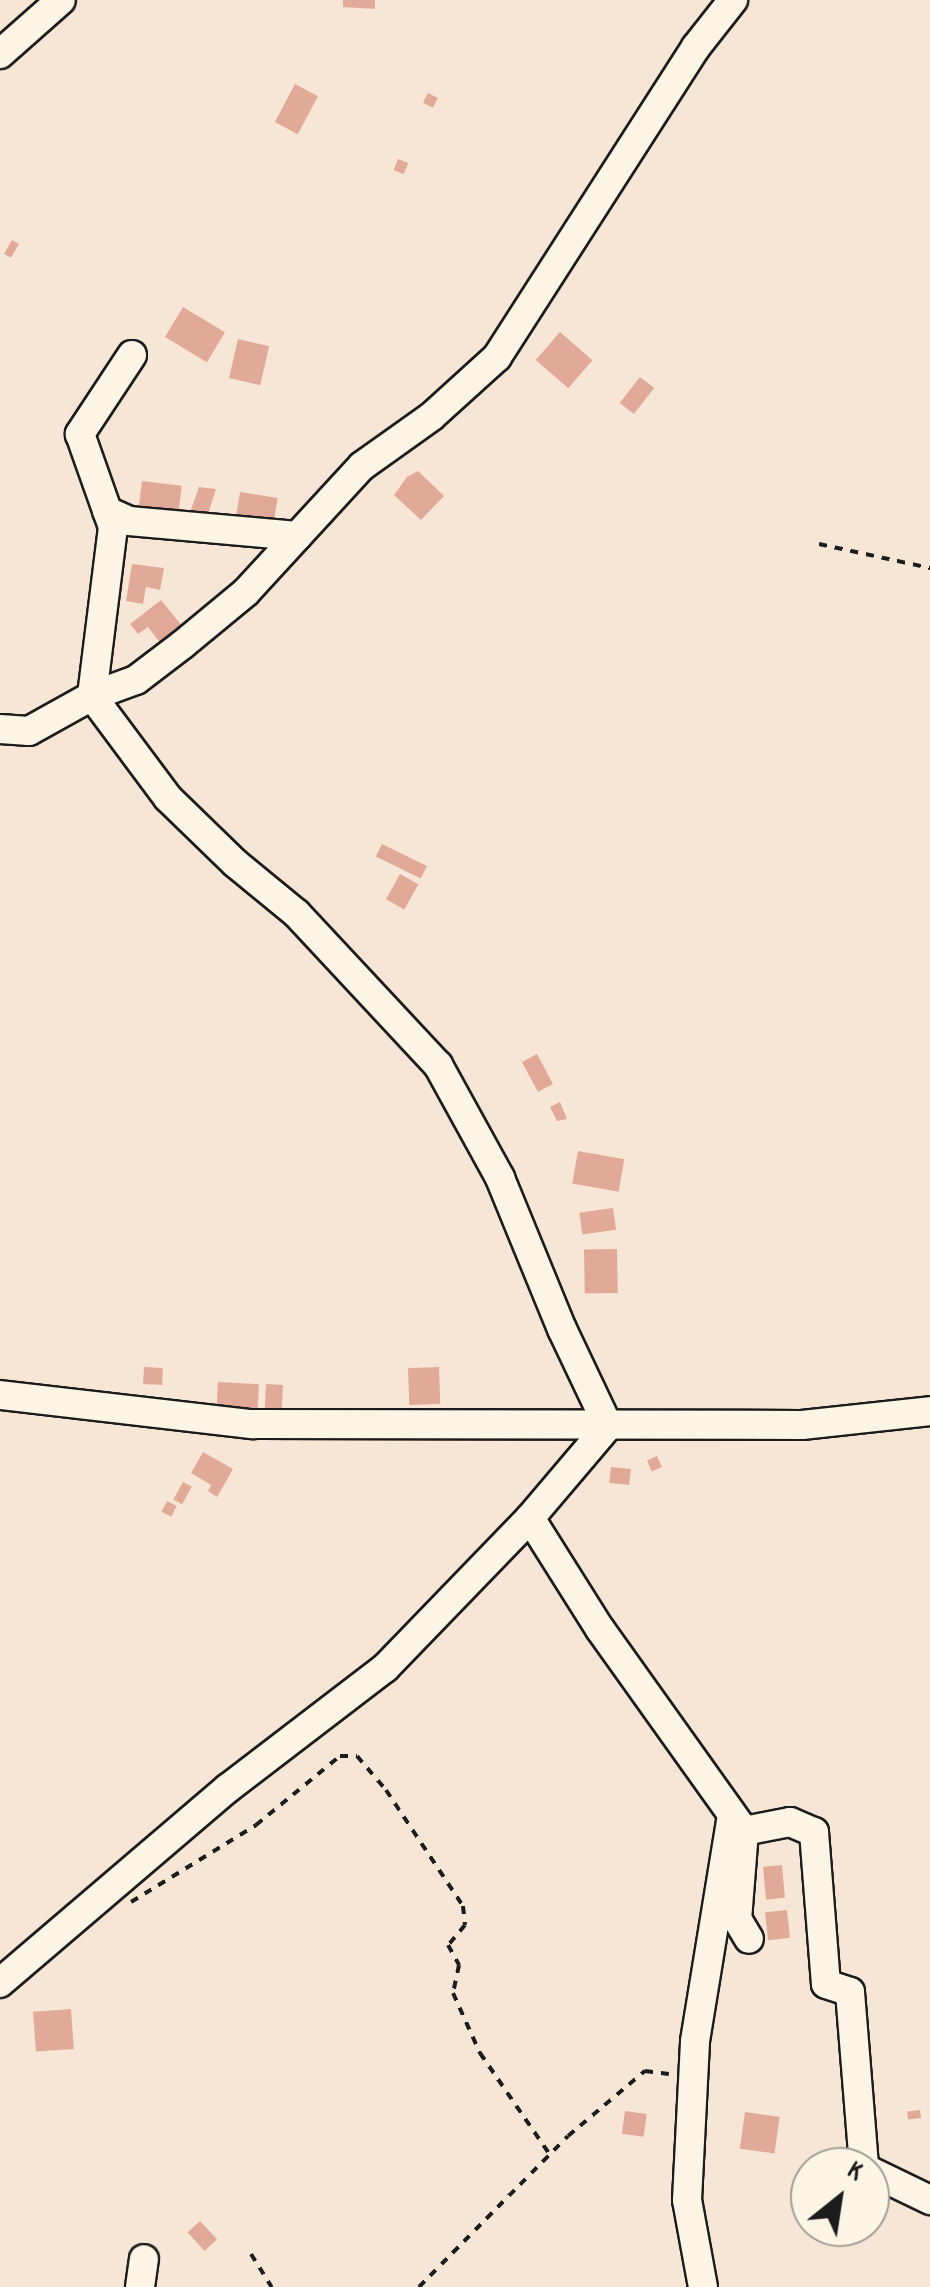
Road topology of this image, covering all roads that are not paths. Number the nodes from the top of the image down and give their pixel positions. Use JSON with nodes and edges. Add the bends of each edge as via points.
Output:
{"nodes":[{"id":1,"x":60,"y":0,"type":"edge"},
{"id":2,"x":733,"y":0,"type":"edge"},
{"id":3,"x":0,"y":54,"type":"edge"},
{"id":4,"x":132,"y":356,"type":"dead end"},
{"id":5,"x":108,"y":512,"type":"junction"},
{"id":6,"x":297,"y":536,"type":"junction"},
{"id":7,"x":92,"y":696,"type":"junction"},
{"id":8,"x":0,"y":729,"type":"edge"},
{"id":9,"x":0,"y":1396,"type":"edge"},
{"id":10,"x":930,"y":1411,"type":"edge"},
{"id":11,"x":608,"y":1426,"type":"junction"},
{"id":12,"x":530,"y":1518,"type":"junction"},
{"id":13,"x":738,"y":1823,"type":"junction"},
{"id":14,"x":749,"y":1938,"type":"dead end"},
{"id":15,"x":0,"y":1984,"type":"edge"},
{"id":16,"x":865,"y":2147,"type":"edge"},
{"id":17,"x":890,"y":2180,"type":"edge"},
{"id":18,"x":930,"y":2200,"type":"edge"},
{"id":19,"x":703,"y":2287,"type":"edge"}],
"edges":[{"from":1,"to":3,"type":"street"},
{"from":2,"to":6,"type":"street","via":[[497,357],[432,416],[362,466]]},
{"from":4,"to":5,"type":"street","via":[[80,434]]},
{"from":5,"to":6,"type":"street","via":[[129,521]]},
{"from":5,"to":7,"type":"street","via":[[113,527]]},
{"from":6,"to":7,"type":"street","via":[[246,592],[182,646],[136,680]]},
{"from":7,"to":8,"type":"street","via":[[29,731]]},
{"from":7,"to":11,"type":"street","via":[[168,798],[297,914],[438,1066],[500,1178]]},
{"from":9,"to":11,"type":"street","via":[[252,1424]]},
{"from":10,"to":11,"type":"street","via":[[802,1425]]},
{"from":11,"to":12,"type":"street"},
{"from":12,"to":13,"type":"street"},
{"from":12,"to":15,"type":"street","via":[[385,1668],[228,1788]]},
{"from":13,"to":14,"type":"street","via":[[737,1918]]},
{"from":13,"to":16,"type":"street","via":[[790,1822],[814,1832],[826,1984],[850,1992]]},
{"from":13,"to":19,"type":"street","via":[[705,1962],[693,2078],[687,2200]]},
{"from":17,"to":18,"type":"street"}]}
